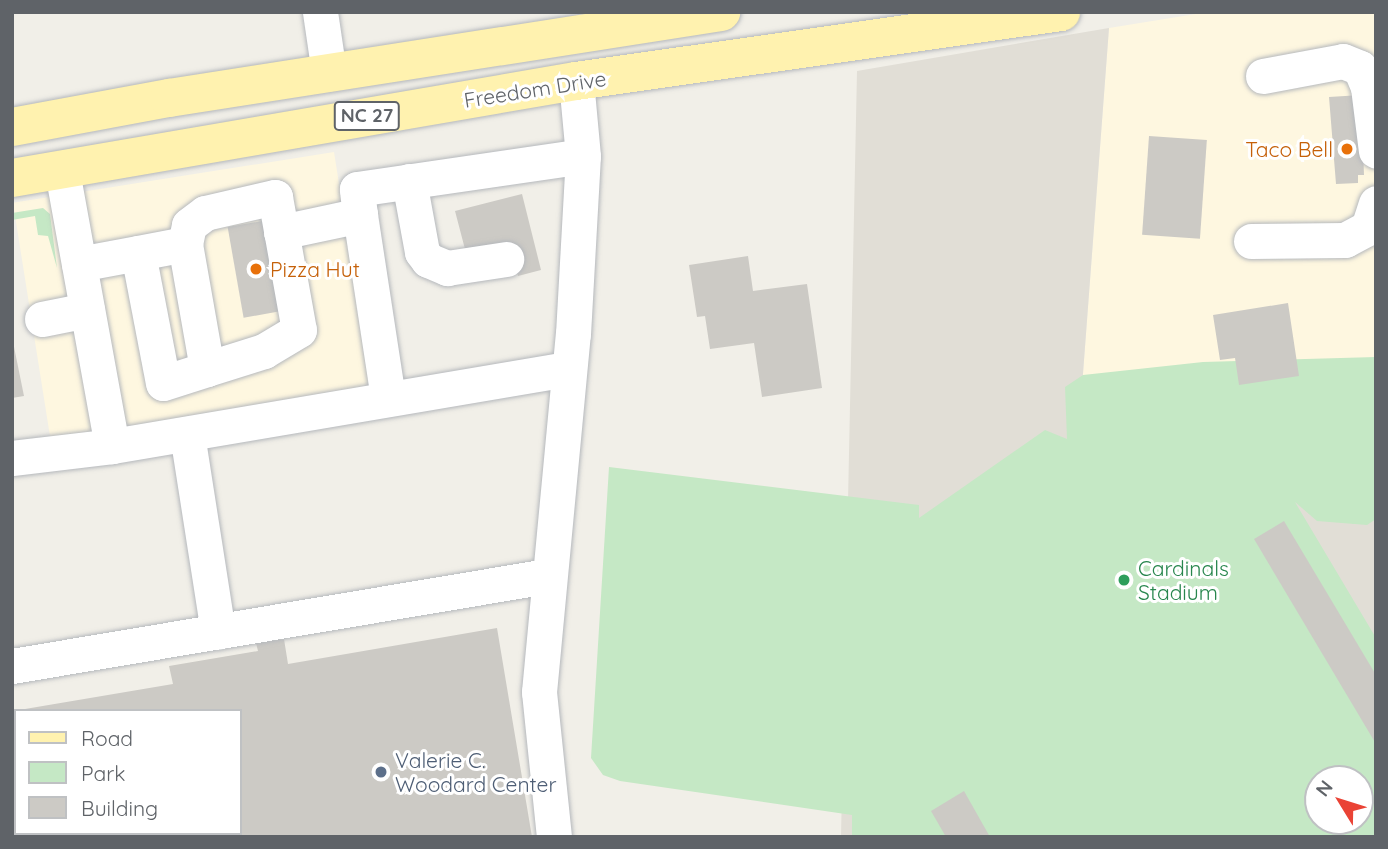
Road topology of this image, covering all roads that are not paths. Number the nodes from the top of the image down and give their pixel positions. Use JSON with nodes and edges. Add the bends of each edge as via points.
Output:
{"nodes":[{"id":1,"x":320,"y":12,"type":"edge"},
{"id":2,"x":721,"y":12,"type":"edge"},
{"id":3,"x":1061,"y":12,"type":"edge"},
{"id":4,"x":954,"y":20,"type":"edge"},
{"id":5,"x":329,"y":73,"type":"junction"},
{"id":6,"x":1263,"y":76,"type":"dead end"},
{"id":7,"x":576,"y":81,"type":"junction"},
{"id":8,"x":169,"y":98,"type":"junction"},
{"id":9,"x":12,"y":127,"type":"edge"},
{"id":10,"x":1376,"y":151,"type":"edge"},
{"id":11,"x":583,"y":156,"type":"junction"},
{"id":12,"x":62,"y":170,"type":"junction"},
{"id":13,"x":12,"y":178,"type":"edge"},
{"id":14,"x":410,"y":181,"type":"junction"},
{"id":15,"x":1376,"y":203,"type":"edge"},
{"id":16,"x":360,"y":215,"type":"junction"},
{"id":17,"x":281,"y":232,"type":"junction"},
{"id":18,"x":1251,"y":241,"type":"dead end"},
{"id":19,"x":185,"y":244,"type":"junction"},
{"id":20,"x":138,"y":253,"type":"junction"},
{"id":21,"x":506,"y":259,"type":"dead end"},
{"id":22,"x":79,"y":264,"type":"junction"},
{"id":23,"x":88,"y":310,"type":"junction"},
{"id":24,"x":42,"y":319,"type":"dead end"},
{"id":25,"x":206,"y":369,"type":"junction"},
{"id":26,"x":568,"y":369,"type":"junction"},
{"id":27,"x":388,"y":398,"type":"junction"},
{"id":28,"x":187,"y":434,"type":"junction"},
{"id":29,"x":112,"y":446,"type":"junction"},
{"id":30,"x":12,"y":458,"type":"edge"},
{"id":31,"x":547,"y":576,"type":"junction"},
{"id":32,"x":218,"y":632,"type":"junction"},
{"id":33,"x":12,"y":666,"type":"edge"},
{"id":34,"x":554,"y":837,"type":"edge"}],
"edges":[{"from":1,"to":5,"type":"lane"},
{"from":2,"to":5,"type":"main road","number":"NC 27"},
{"from":3,"to":4,"type":"main road","name":"Freedom Drive","number":"NC 27"},
{"from":4,"to":7,"type":"main road","name":"Freedom Drive","number":"NC 27"},
{"from":5,"to":8,"type":"main road","number":"NC 27"},
{"from":6,"to":10,"type":"lane","via":[[1343,61],[1360,68],[1368,87]]},
{"from":7,"to":11,"type":"lane"},
{"from":7,"to":12,"type":"main road","name":"Freedom Drive","number":"NC 27"},
{"from":8,"to":9,"type":"main road","number":"NC 27"},
{"from":8,"to":12,"type":"main road","via":[[132,118],[70,135],[61,157]]},
{"from":11,"to":14,"type":"lane"},
{"from":11,"to":26,"type":"lane"},
{"from":12,"to":13,"type":"main road","name":"Freedom Drive","number":"NC 27"},
{"from":12,"to":22,"type":"lane"},
{"from":14,"to":16,"type":"lane","via":[[357,189]]},
{"from":14,"to":21,"type":"lane","via":[[422,252],[428,260],[447,268]]},
{"from":15,"to":18,"type":"lane","via":[[1368,228],[1345,240]]},
{"from":16,"to":17,"type":"lane"},
{"from":16,"to":27,"type":"lane"},
{"from":17,"to":19,"type":"lane","via":[[275,197],[205,213],[189,225]]},
{"from":17,"to":25,"type":"lane","via":[[299,330],[264,351]]},
{"from":19,"to":20,"type":"lane"},
{"from":19,"to":25,"type":"lane"},
{"from":20,"to":22,"type":"lane"},
{"from":20,"to":25,"type":"lane","via":[[163,383]]},
{"from":22,"to":23,"type":"lane"},
{"from":23,"to":24,"type":"lane"},
{"from":23,"to":29,"type":"lane"},
{"from":26,"to":27,"type":"lane"},
{"from":26,"to":31,"type":"lane"},
{"from":27,"to":28,"type":"lane"},
{"from":28,"to":29,"type":"lane"},
{"from":28,"to":32,"type":"lane"},
{"from":29,"to":30,"type":"lane"},
{"from":31,"to":32,"type":"lane"},
{"from":31,"to":34,"type":"lane","via":[[539,692]]},
{"from":32,"to":33,"type":"lane"}]}
